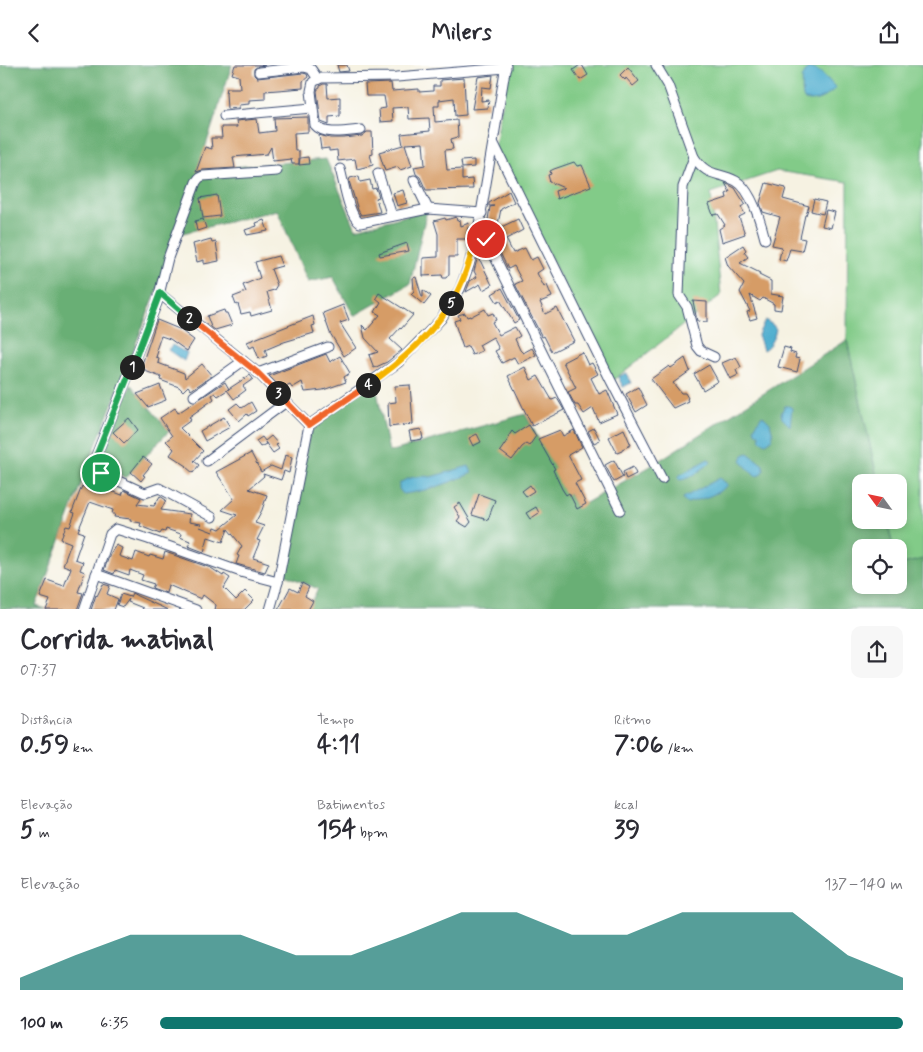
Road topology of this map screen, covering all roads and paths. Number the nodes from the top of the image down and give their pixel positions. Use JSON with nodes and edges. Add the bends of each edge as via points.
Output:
{"nodes":[{"id":1,"x":656,"y":65,"type":"edge"},
{"id":2,"x":506,"y":67,"type":"edge"},
{"id":3,"x":259,"y":72,"type":"dead end"},
{"id":4,"x":318,"y":79,"type":"junction"},
{"id":5,"x":312,"y":108,"type":"junction"},
{"id":6,"x":224,"y":116,"type":"dead end"},
{"id":7,"x":361,"y":130,"type":"dead end"},
{"id":8,"x":494,"y":144,"type":"junction"},
{"id":9,"x":694,"y":157,"type":"junction"},
{"id":10,"x":340,"y":169,"type":"dead end"},
{"id":11,"x":277,"y":171,"type":"dead end"},
{"id":12,"x":378,"y":173,"type":"dead end"},
{"id":13,"x":414,"y":180,"type":"dead end"},
{"id":14,"x":428,"y":209,"type":"junction"},
{"id":15,"x":482,"y":213,"type":"junction"},
{"id":16,"x":392,"y":216,"type":"junction"},
{"id":17,"x":480,"y":225,"type":"junction"},
{"id":18,"x":765,"y":239,"type":"dead end"},
{"id":19,"x":160,"y":293,"type":"junction"},
{"id":20,"x":328,"y":347,"type":"dead end"},
{"id":21,"x":714,"y":357,"type":"dead end"},
{"id":22,"x":243,"y":361,"type":"junction"},
{"id":23,"x":258,"y":373,"type":"junction"},
{"id":24,"x":194,"y":396,"type":"dead end"},
{"id":25,"x":286,"y":402,"type":"junction"},
{"id":26,"x":309,"y":425,"type":"junction"},
{"id":27,"x":207,"y":461,"type":"dead end"},
{"id":28,"x":662,"y":479,"type":"dead end"},
{"id":29,"x":620,"y":510,"type":"dead end"},
{"id":30,"x":212,"y":517,"type":"dead end"},
{"id":31,"x":96,"y":574,"type":"junction"},
{"id":32,"x":278,"y":582,"type":"junction"},
{"id":33,"x":84,"y":609,"type":"edge"},
{"id":34,"x":196,"y":609,"type":"edge"},
{"id":35,"x":270,"y":609,"type":"edge"}],
"edges":[{"from":1,"to":9,"type":"street","via":[[668,85]]},
{"from":2,"to":4,"type":"street","via":[[397,77]]},
{"from":2,"to":8,"type":"street"},
{"from":3,"to":4,"type":"street","via":[[304,67],[311,69]]},
{"from":4,"to":5,"type":"street","via":[[311,91]]},
{"from":5,"to":6,"type":"street"},
{"from":5,"to":7,"type":"street","via":[[315,125],[320,130]]},
{"from":8,"to":15,"type":"street"},
{"from":8,"to":28,"type":"street"},
{"from":9,"to":18,"type":"street","via":[[706,171],[744,187]]},
{"from":9,"to":21,"type":"street","via":[[683,187],[679,295],[687,307],[697,346]]},
{"from":10,"to":16,"type":"street","via":[[357,222],[362,224]]},
{"from":11,"to":19,"type":"street","via":[[199,178],[168,258]]},
{"from":12,"to":16,"type":"street"},
{"from":13,"to":14,"type":"street"},
{"from":14,"to":15,"type":"street"},
{"from":14,"to":16,"type":"street"},
{"from":15,"to":17,"type":"street"},
{"from":17,"to":26,"type":"street","via":[[460,289],[430,332],[399,362]]},
{"from":17,"to":29,"type":"street"},
{"from":19,"to":22,"type":"street"},
{"from":19,"to":30,"type":"street","via":[[94,465],[101,473],[145,493],[159,488],[164,490]]},
{"from":20,"to":23,"type":"street"},
{"from":22,"to":23,"type":"street"},
{"from":22,"to":24,"type":"street"},
{"from":23,"to":25,"type":"street"},
{"from":25,"to":26,"type":"street"},
{"from":25,"to":27,"type":"street"},
{"from":26,"to":32,"type":"street"},
{"from":31,"to":32,"type":"street","via":[[110,534],[120,529]]},
{"from":31,"to":33,"type":"street"},
{"from":31,"to":34,"type":"street"},
{"from":32,"to":35,"type":"street"}]}
